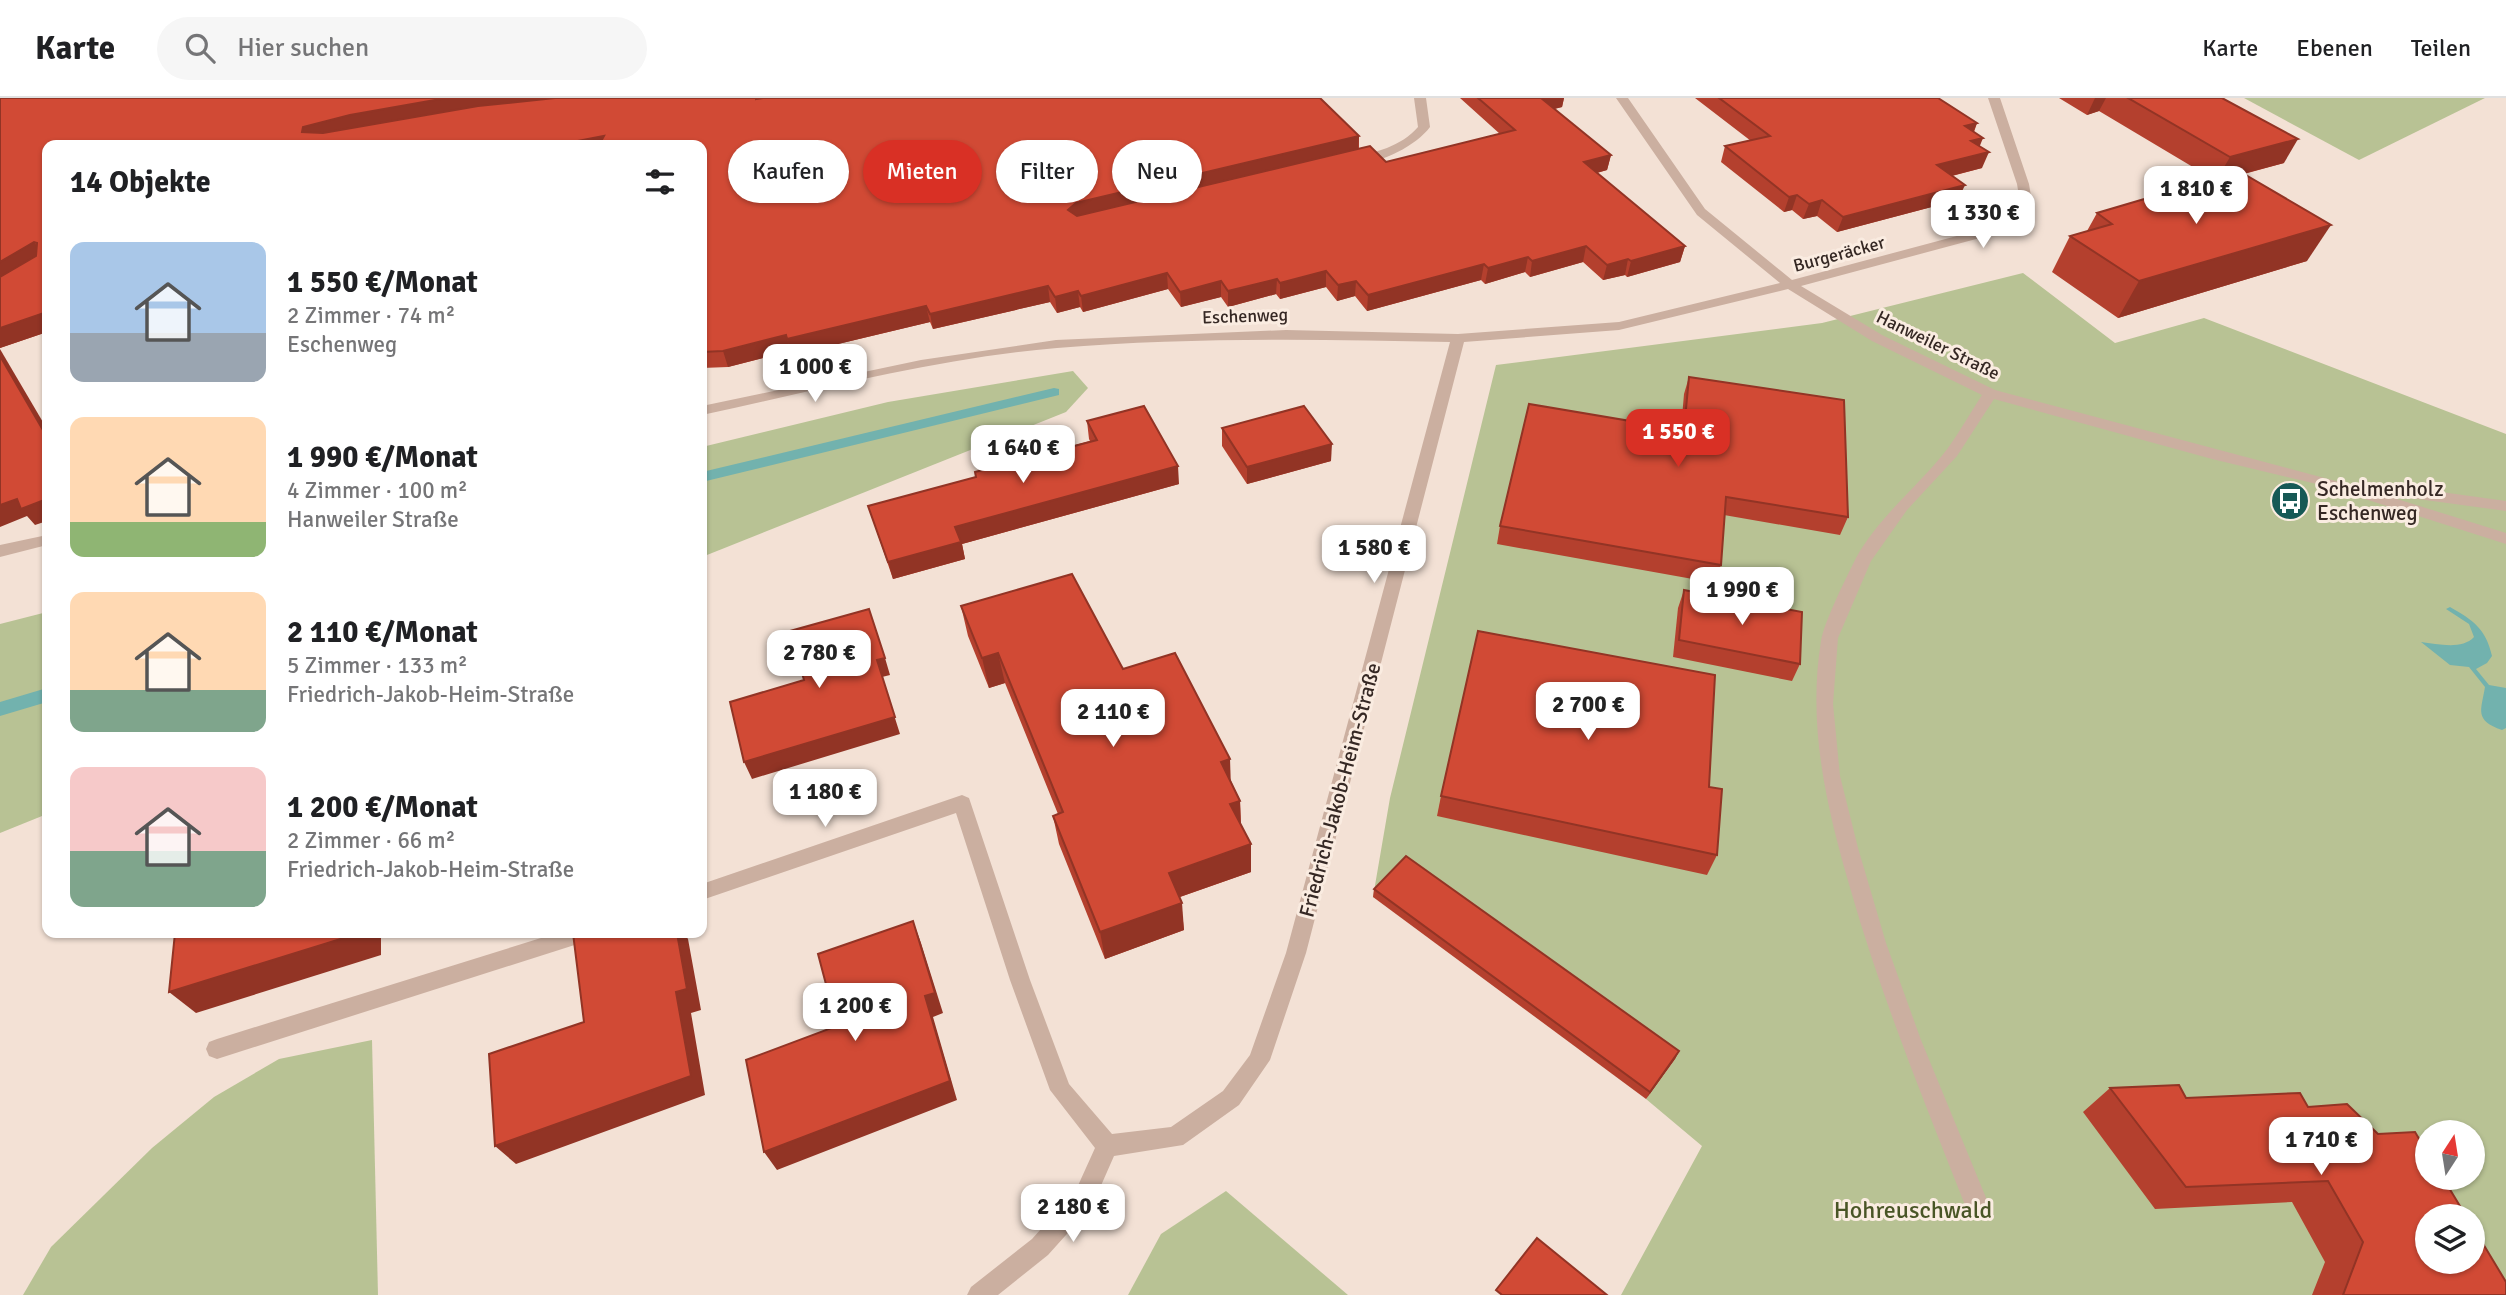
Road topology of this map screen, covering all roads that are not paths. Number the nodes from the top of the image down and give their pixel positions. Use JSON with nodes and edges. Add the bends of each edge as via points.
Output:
{"nodes":[{"id":1,"x":1420,"y":98,"type":"edge"},
{"id":2,"x":1622,"y":98,"type":"edge"},
{"id":3,"x":1994,"y":98,"type":"edge"},
{"id":4,"x":1340,"y":164,"type":"edge"},
{"id":5,"x":1790,"y":285,"type":"junction"},
{"id":6,"x":1458,"y":338,"type":"junction"},
{"id":7,"x":1990,"y":393,"type":"junction"},
{"id":8,"x":707,"y":409,"type":"edge"},
{"id":9,"x":2324,"y":481,"type":"junction"},
{"id":10,"x":2506,"y":506,"type":"edge"},
{"id":11,"x":2506,"y":539,"type":"edge"},
{"id":12,"x":42,"y":541,"type":"edge"},
{"id":13,"x":0,"y":551,"type":"edge"},
{"id":14,"x":707,"y":890,"type":"edge"},
{"id":15,"x":568,"y":938,"type":"edge"},
{"id":16,"x":217,"y":1049,"type":"dead end"},
{"id":17,"x":1107,"y":1146,"type":"junction"},
{"id":18,"x":1977,"y":1205,"type":"dead end"},
{"id":19,"x":979,"y":1295,"type":"edge"}],
"edges":[{"from":1,"to":4,"type":"street","via":[[1424,127],[1418,135],[1388,151]]},
{"from":2,"to":5,"type":"street","name":"Hanweiler Straße","via":[[1701,212]]},
{"from":3,"to":5,"type":"street","name":"Burgeräcker","via":[[2026,202],[2014,218],[1987,232]]},
{"from":5,"to":6,"type":"street","name":"Eschenweg","via":[[1619,327]]},
{"from":5,"to":7,"type":"street","name":"Hanweiler Straße","via":[[1877,338]]},
{"from":6,"to":8,"type":"street","name":"Eschenweg","via":[[1286,334],[1056,344],[921,364]]},
{"from":6,"to":17,"type":"street","name":"Friedrich-Jakob-Heim-Straße","via":[[1296,953],[1259,1060],[1231,1098],[1175,1137]]},
{"from":7,"to":9,"type":"street","name":"Hanweiler Straße"},
{"from":7,"to":18,"type":"street","via":[[1952,453],[1902,506],[1864,559],[1830,638],[1824,704],[1831,776],[1875,943]]},
{"from":9,"to":10,"type":"street","name":"Hanweiler Straße"},
{"from":9,"to":11,"type":"street","name":"Hanweiler Straße"},
{"from":12,"to":13,"type":"street"},
{"from":14,"to":17,"type":"street","via":[[962,803],[1061,1090]]},
{"from":15,"to":16,"type":"street"},
{"from":17,"to":19,"type":"street","via":[[1084,1198],[1040,1247]]}]}
